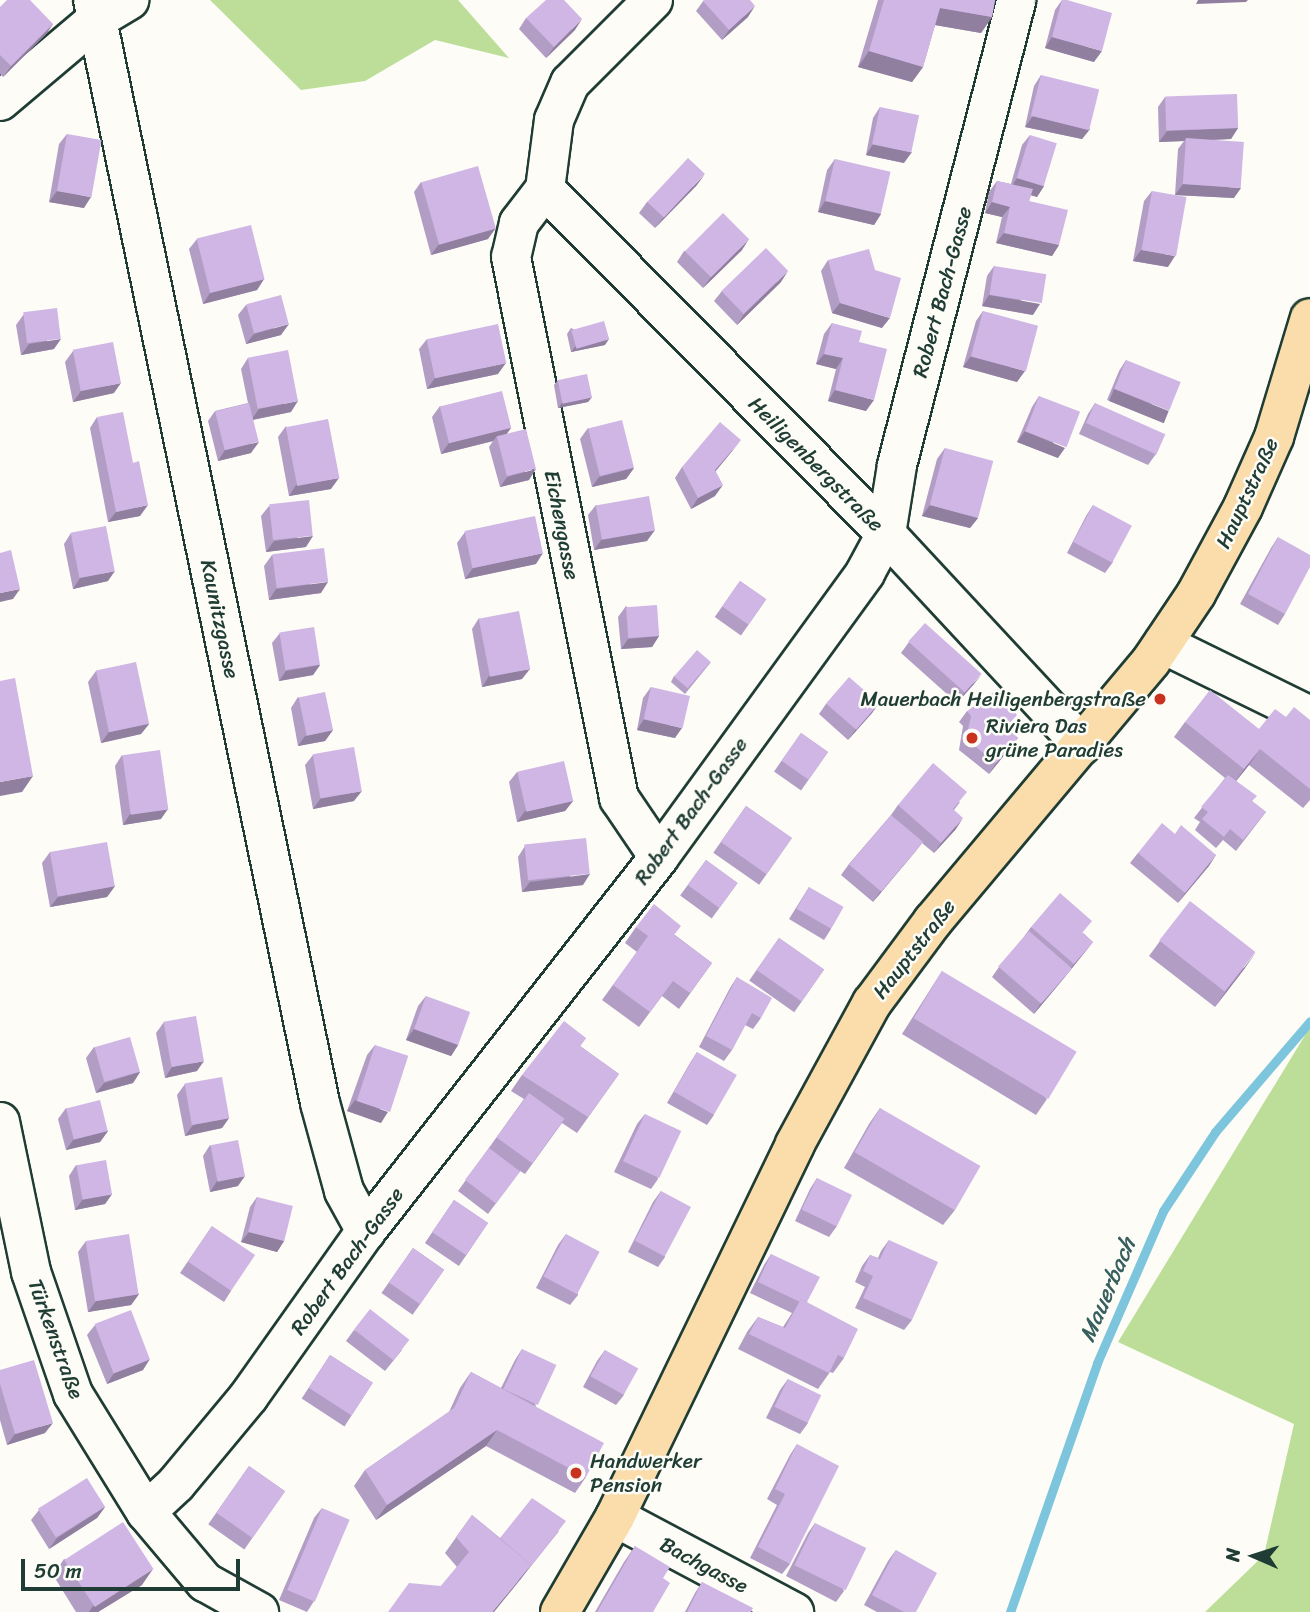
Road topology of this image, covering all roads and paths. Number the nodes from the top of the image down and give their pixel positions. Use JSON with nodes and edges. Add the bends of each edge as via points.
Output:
{"nodes":[{"id":1,"x":129,"y":0,"type":"edge"},
{"id":2,"x":653,"y":0,"type":"edge"},
{"id":3,"x":1016,"y":0,"type":"edge"},
{"id":4,"x":94,"y":10,"type":"edge"},
{"id":5,"x":0,"y":101,"type":"edge"},
{"id":6,"x":545,"y":189,"type":"junction"},
{"id":7,"x":1310,"y":318,"type":"edge"},
{"id":8,"x":886,"y":534,"type":"junction"},
{"id":9,"x":1163,"y":644,"type":"junction"},
{"id":10,"x":1310,"y":716,"type":"edge"},
{"id":11,"x":1082,"y":745,"type":"junction"},
{"id":12,"x":659,"y":857,"type":"junction"},
{"id":13,"x":0,"y":1122,"type":"edge"},
{"id":14,"x":366,"y":1231,"type":"junction"},
{"id":15,"x":146,"y":1512,"type":"junction"},
{"id":16,"x":615,"y":1517,"type":"junction"},
{"id":17,"x":259,"y":1612,"type":"edge"},
{"id":18,"x":560,"y":1612,"type":"edge"},
{"id":19,"x":794,"y":1612,"type":"edge"}],
"edges":[{"from":1,"to":4,"type":"street"},
{"from":2,"to":6,"type":"street","via":[[570,83],[554,120]]},
{"from":3,"to":8,"type":"street","name":"Robert Bach-Gasse","via":[[897,465]]},
{"from":4,"to":5,"type":"street"},
{"from":4,"to":14,"type":"street","name":"Kaunitzgasse","via":[[320,1103],[345,1191]]},
{"from":6,"to":8,"type":"street","name":"Heiligenbergstraße"},
{"from":6,"to":12,"type":"street","name":"Eichengasse","via":[[519,223],[511,257],[619,798]]},
{"from":7,"to":9,"type":"main road","name":"Hauptstraße","via":[[1291,388],[1259,472],[1196,594]]},
{"from":8,"to":11,"type":"street","name":"Heiligenbergstraße"},
{"from":8,"to":12,"type":"street","name":"Robert Bach-Gasse","via":[[865,573]]},
{"from":9,"to":10,"type":"street"},
{"from":9,"to":11,"type":"main road","name":"Hauptstraße"},
{"from":11,"to":16,"type":"main road","name":"Hauptstraße","via":[[933,921],[872,1003],[795,1144]]},
{"from":12,"to":14,"type":"street","name":"Robert Bach-Gasse"},
{"from":13,"to":15,"type":"street","name":"Türkenstraße","via":[[31,1272],[73,1394]]},
{"from":14,"to":15,"type":"street","name":"Robert Bach-Gasse","via":[[249,1396],[176,1485]]},
{"from":15,"to":17,"type":"street","name":"Türkenstraße","via":[[205,1582]]},
{"from":16,"to":18,"type":"main road","name":"Hauptstraße"},
{"from":16,"to":19,"type":"street","name":"Bachgasse"}]}
